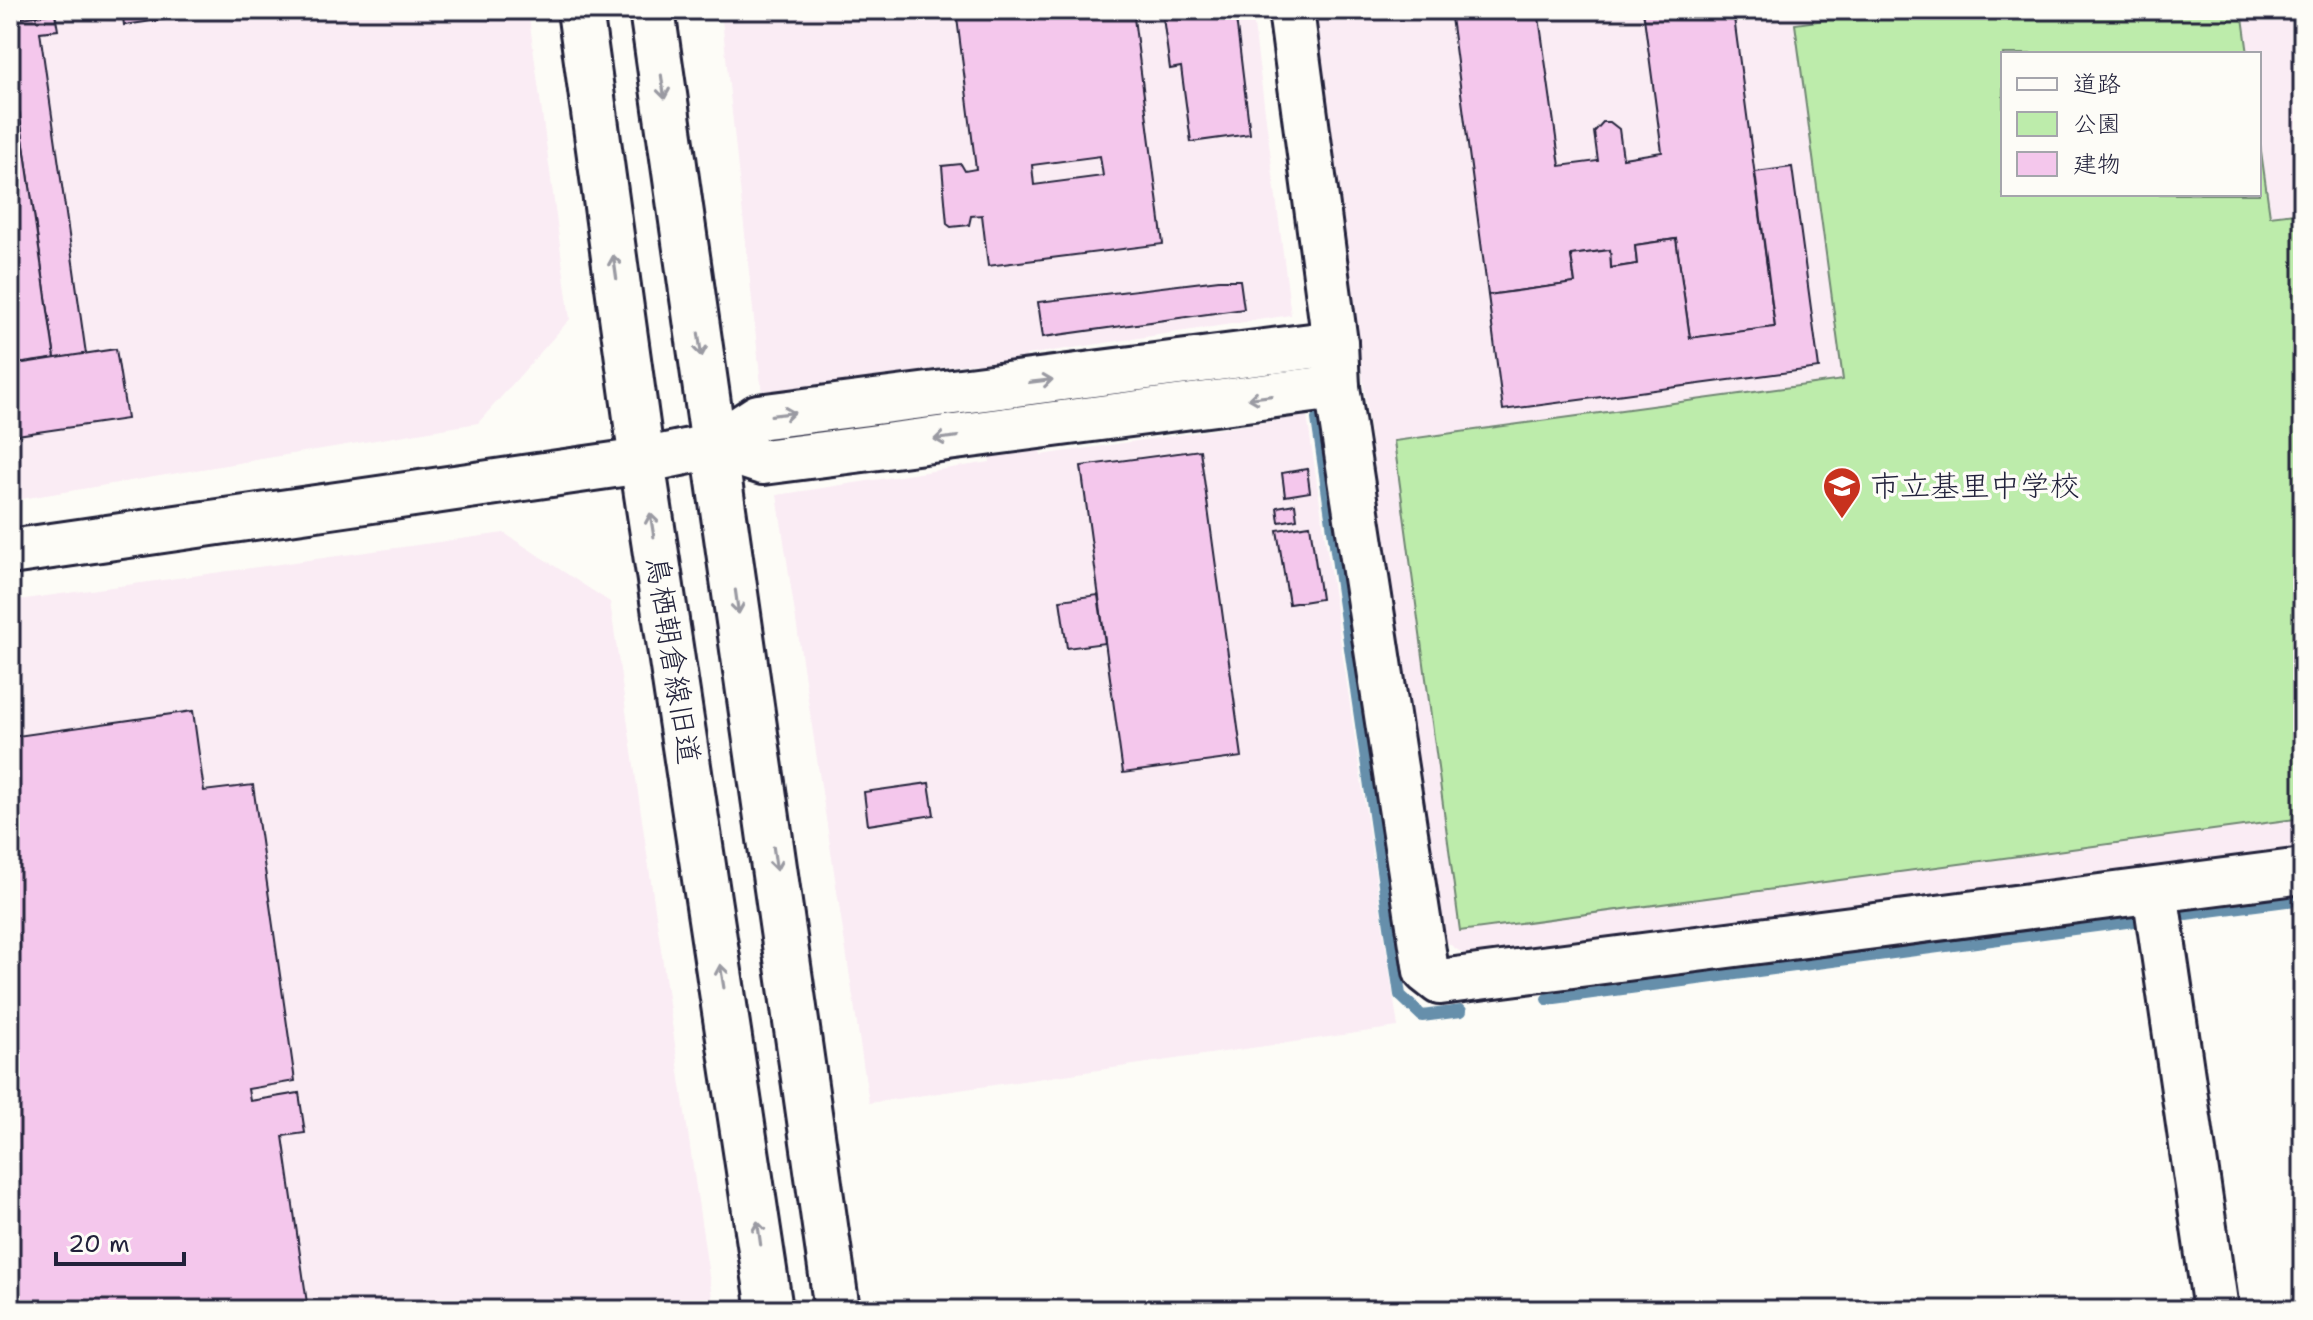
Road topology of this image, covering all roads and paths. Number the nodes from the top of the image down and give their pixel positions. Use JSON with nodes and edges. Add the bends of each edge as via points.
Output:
{"nodes":[{"id":1,"x":580,"y":10,"type":"edge"},
{"id":2,"x":652,"y":10,"type":"edge"},
{"id":3,"x":1291,"y":10,"type":"edge"},
{"id":4,"x":1335,"y":343,"type":"junction"},
{"id":5,"x":1337,"y":387,"type":"junction"},
{"id":6,"x":714,"y":446,"type":"junction"},
{"id":7,"x":642,"y":461,"type":"junction"},
{"id":8,"x":10,"y":552,"type":"edge"},
{"id":9,"x":2303,"y":871,"type":"edge"},
{"id":10,"x":2155,"y":891,"type":"junction"},
{"id":11,"x":770,"y":1310,"type":"edge"},
{"id":12,"x":837,"y":1310,"type":"edge"},
{"id":13,"x":2216,"y":1310,"type":"edge"}],
"edges":[{"from":7,"to":1,"type":"street","name":"鳥栖朝倉線旧道","one_way":true},
{"from":2,"to":6,"type":"street","one_way":true},
{"from":3,"to":4,"type":"street"},
{"from":4,"to":5,"type":"street"},
{"from":6,"to":4,"type":"street","one_way":true,"via":[[758,417]]},
{"from":5,"to":6,"type":"street","one_way":true,"via":[[763,462]]},
{"from":5,"to":10,"type":"street","via":[[1426,971],[1440,982]]},
{"from":6,"to":7,"type":"street"},
{"from":6,"to":12,"type":"street","one_way":true},
{"from":7,"to":8,"type":"street"},
{"from":11,"to":7,"type":"street","name":"鳥栖朝倉線旧道","one_way":true},
{"from":9,"to":10,"type":"street"},
{"from":10,"to":13,"type":"street"}]}
